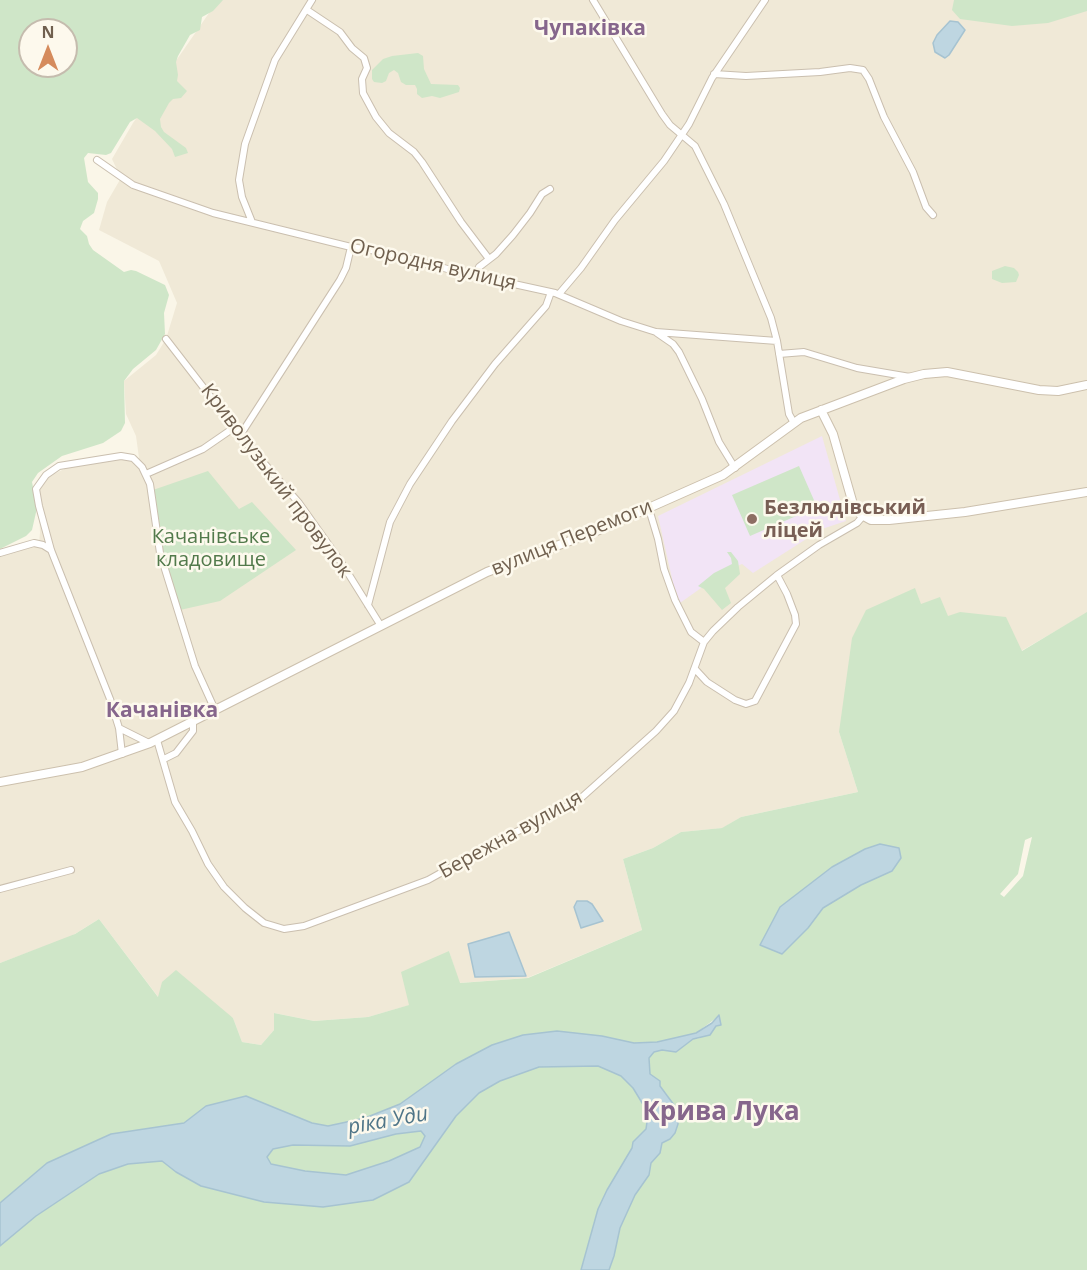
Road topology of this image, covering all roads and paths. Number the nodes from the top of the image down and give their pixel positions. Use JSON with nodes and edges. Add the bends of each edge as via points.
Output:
{"nodes":[{"id":1,"x":312,"y":0,"type":"edge"},
{"id":2,"x":593,"y":0,"type":"edge"},
{"id":3,"x":765,"y":0,"type":"edge"},
{"id":4,"x":307,"y":10,"type":"junction"},
{"id":5,"x":714,"y":74,"type":"junction"},
{"id":6,"x":682,"y":135,"type":"junction"},
{"id":7,"x":97,"y":160,"type":"dead end"},
{"id":8,"x":550,"y":189,"type":"dead end"},
{"id":9,"x":933,"y":215,"type":"dead end"},
{"id":10,"x":252,"y":222,"type":"junction"},
{"id":11,"x":351,"y":247,"type":"junction"},
{"id":12,"x":489,"y":259,"type":"junction"},
{"id":13,"x":474,"y":276,"type":"junction"},
{"id":14,"x":551,"y":292,"type":"junction"},
{"id":15,"x":559,"y":294,"type":"junction"},
{"id":16,"x":656,"y":332,"type":"junction"},
{"id":17,"x":166,"y":339,"type":"dead end"},
{"id":18,"x":777,"y":340,"type":"junction"},
{"id":19,"x":779,"y":354,"type":"junction"},
{"id":20,"x":911,"y":377,"type":"junction"},
{"id":21,"x":1087,"y":385,"type":"edge"},
{"id":22,"x":821,"y":410,"type":"junction"},
{"id":23,"x":794,"y":423,"type":"junction"},
{"id":24,"x":235,"y":428,"type":"junction"},
{"id":25,"x":240,"y":434,"type":"junction"},
{"id":26,"x":735,"y":468,"type":"junction"},
{"id":27,"x":146,"y":474,"type":"junction"},
{"id":28,"x":1087,"y":492,"type":"edge"},
{"id":29,"x":649,"y":509,"type":"junction"},
{"id":30,"x":863,"y":516,"type":"junction"},
{"id":31,"x":51,"y":550,"type":"junction"},
{"id":32,"x":0,"y":553,"type":"edge"},
{"id":33,"x":777,"y":575,"type":"junction"},
{"id":34,"x":368,"y":605,"type":"junction"},
{"id":35,"x":381,"y":626,"type":"junction"},
{"id":36,"x":704,"y":642,"type":"junction"},
{"id":37,"x":695,"y":669,"type":"junction"},
{"id":38,"x":215,"y":710,"type":"junction"},
{"id":39,"x":193,"y":722,"type":"junction"},
{"id":40,"x":119,"y":728,"type":"junction"},
{"id":41,"x":153,"y":742,"type":"junction"},
{"id":42,"x":122,"y":754,"type":"junction"},
{"id":43,"x":164,"y":759,"type":"junction"},
{"id":44,"x":0,"y":783,"type":"edge"},
{"id":45,"x":71,"y":870,"type":"dead end"},
{"id":46,"x":0,"y":889,"type":"edge"}],
"edges":[{"from":1,"to":4,"type":"street"},
{"from":2,"to":6,"type":"street","via":[[662,114]]},
{"from":3,"to":5,"type":"street"},
{"from":4,"to":10,"type":"street","via":[[272,69],[245,144],[239,180]]},
{"from":4,"to":12,"type":"street","via":[[340,32],[364,58],[367,68],[362,79],[363,93],[376,117],[418,157]]},
{"from":5,"to":6,"type":"street"},
{"from":5,"to":9,"type":"street","via":[[813,73],[855,67],[863,70]]},
{"from":6,"to":15,"type":"street"},
{"from":6,"to":18,"type":"street","via":[[695,146],[724,204]]},
{"from":7,"to":10,"type":"street","name":"Огородня вулиця","via":[[137,186],[213,213]]},
{"from":8,"to":12,"type":"street"},
{"from":10,"to":11,"type":"street","name":"Огородня вулиця"},
{"from":11,"to":13,"type":"street","name":"Огородня вулиця"},
{"from":11,"to":25,"type":"street","via":[[340,280]]},
{"from":12,"to":13,"type":"street"},
{"from":13,"to":14,"type":"street","name":"Огородня вулиця"},
{"from":14,"to":15,"type":"street","name":"Огородня вулиця"},
{"from":14,"to":34,"type":"street","via":[[546,306],[495,364],[410,484],[387,531]]},
{"from":15,"to":16,"type":"street","name":"Огородня вулиця"},
{"from":16,"to":18,"type":"street","name":"Огородня вулиця"},
{"from":16,"to":26,"type":"street","via":[[679,352],[719,442]]},
{"from":17,"to":24,"type":"street","name":"Криволузький провулок"},
{"from":18,"to":19,"type":"street"},
{"from":19,"to":20,"type":"street","via":[[804,352],[857,368]]},
{"from":19,"to":23,"type":"street","via":[[788,410]]},
{"from":20,"to":21,"type":"street","via":[[954,373],[1046,391]]},
{"from":20,"to":22,"type":"street","name":"вулиця Перемоги"},
{"from":22,"to":23,"type":"street","name":"вулиця Перемоги"},
{"from":22,"to":30,"type":"street","via":[[833,434],[852,501]]},
{"from":23,"to":26,"type":"street","name":"вулиця Перемоги"},
{"from":24,"to":25,"type":"street","name":"Криволузький провулок"},
{"from":24,"to":27,"type":"street","via":[[203,449]]},
{"from":25,"to":34,"type":"street","name":"Криволузький провулок","via":[[299,503]]},
{"from":26,"to":29,"type":"street","name":"вулиця Перемоги"},
{"from":27,"to":31,"type":"street","via":[[133,458],[109,457],[59,466],[46,475],[36,489]]},
{"from":27,"to":38,"type":"street","via":[[160,553],[196,670]]},
{"from":28,"to":30,"type":"street","via":[[912,518],[878,521]]},
{"from":29,"to":35,"type":"street","name":"вулиця Перемоги","via":[[487,572]]},
{"from":29,"to":36,"type":"street","via":[[675,600],[691,632]]},
{"from":30,"to":33,"type":"street","name":"Бережна вулиця"},
{"from":31,"to":32,"type":"street","via":[[34,543]]},
{"from":31,"to":40,"type":"street"},
{"from":33,"to":36,"type":"street","name":"Бережна вулиця","via":[[732,612]]},
{"from":33,"to":37,"type":"street","via":[[795,615],[795,624],[755,701],[748,704],[735,700]]},
{"from":34,"to":35,"type":"street","name":"Криволузький провулок"},
{"from":35,"to":38,"type":"street","name":"вулиця Перемоги"},
{"from":36,"to":37,"type":"street","name":"Бережна вулиця"},
{"from":37,"to":43,"type":"street","name":"Бережна вулиця","via":[[682,699],[666,720],[581,798],[428,880],[297,928],[276,928],[264,923],[224,887],[175,802]]},
{"from":38,"to":39,"type":"street","name":"вулиця Перемоги"},
{"from":39,"to":41,"type":"street","name":"вулиця Перемоги"},
{"from":39,"to":43,"type":"street","via":[[195,729],[176,753]]},
{"from":40,"to":41,"type":"street"},
{"from":40,"to":42,"type":"street"},
{"from":41,"to":42,"type":"street","name":"вулиця Перемоги"},
{"from":41,"to":43,"type":"street","name":"Бережна вулиця"},
{"from":42,"to":44,"type":"street","name":"вулиця Перемоги","via":[[65,771]]},
{"from":45,"to":46,"type":"street"}]}
